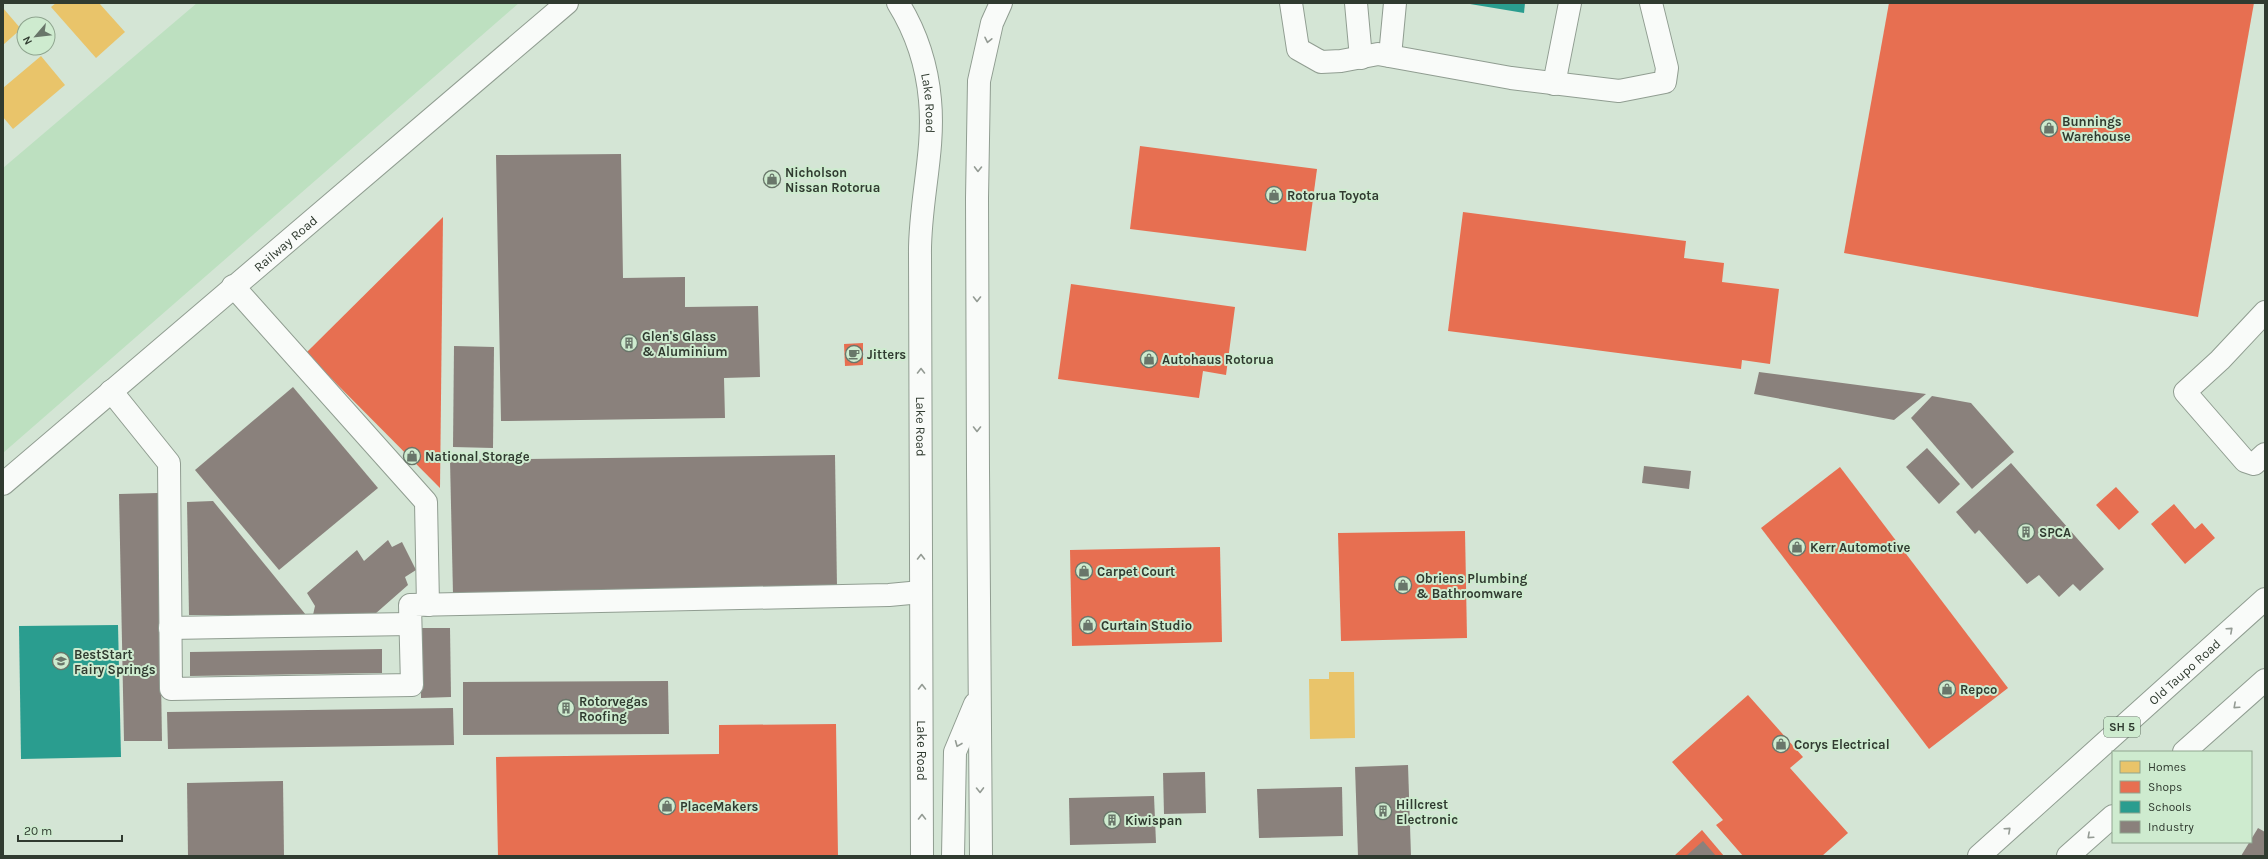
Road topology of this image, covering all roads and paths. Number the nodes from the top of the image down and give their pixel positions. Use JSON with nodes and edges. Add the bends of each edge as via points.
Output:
{"nodes":[{"id":1,"x":567,"y":3,"type":"edge"},
{"id":2,"x":898,"y":3,"type":"edge"},
{"id":3,"x":1001,"y":3,"type":"edge"},
{"id":4,"x":1292,"y":3,"type":"edge"},
{"id":5,"x":1356,"y":3,"type":"edge"},
{"id":6,"x":1395,"y":3,"type":"edge"},
{"id":7,"x":1570,"y":3,"type":"edge"},
{"id":8,"x":1651,"y":3,"type":"edge"},
{"id":9,"x":1390,"y":56,"type":"junction"},
{"id":10,"x":1361,"y":58,"type":"junction"},
{"id":11,"x":1554,"y":84,"type":"junction"},
{"id":12,"x":233,"y":286,"type":"junction"},
{"id":13,"x":2265,"y":312,"type":"edge"},
{"id":14,"x":111,"y":391,"type":"junction"},
{"id":15,"x":2265,"y":454,"type":"edge"},
{"id":16,"x":3,"y":484,"type":"edge"},
{"id":17,"x":921,"y":592,"type":"junction"},
{"id":18,"x":2265,"y":599,"type":"edge"},
{"id":19,"x":428,"y":605,"type":"junction"},
{"id":20,"x":410,"y":624,"type":"junction"},
{"id":21,"x":170,"y":628,"type":"junction"},
{"id":22,"x":2264,"y":684,"type":"edge"},
{"id":23,"x":978,"y":695,"type":"junction"},
{"id":24,"x":2185,"y":751,"type":"edge"},
{"id":25,"x":2112,"y":817,"type":"edge"},
{"id":26,"x":922,"y":856,"type":"edge"},
{"id":27,"x":953,"y":856,"type":"edge"},
{"id":28,"x":981,"y":856,"type":"edge"},
{"id":29,"x":1979,"y":856,"type":"edge"},
{"id":30,"x":2068,"y":856,"type":"edge"}],
"edges":[{"from":1,"to":12,"type":"main road","name":"Railway Road"},
{"from":17,"to":2,"type":"main road","name":"Lake Road","one_way":true,"via":[[920,251],[930,138],[930,103],[926,67],[908,18]]},
{"from":3,"to":23,"type":"main road","one_way":true,"via":[[992,23],[979,81]]},
{"from":4,"to":10,"type":"main road","via":[[1298,49],[1321,62]]},
{"from":5,"to":10,"type":"main road"},
{"from":6,"to":9,"type":"main road"},
{"from":7,"to":11,"type":"main road"},
{"from":8,"to":11,"type":"main road","via":[[1667,68],[1665,82],[1619,92]]},
{"from":9,"to":10,"type":"main road","via":[[1378,54]]},
{"from":9,"to":11,"type":"main road"},
{"from":12,"to":14,"type":"main road","name":"Railway Road"},
{"from":12,"to":19,"type":"main road","via":[[426,502]]},
{"from":13,"to":15,"type":"main road","via":[[2220,360],[2185,392],[2245,461],[2254,464]]},
{"from":14,"to":16,"type":"main road","name":"Railway Road"},
{"from":14,"to":21,"type":"main road","via":[[169,463]]},
{"from":17,"to":19,"type":"main road","via":[[889,595]]},
{"from":26,"to":17,"type":"main road","name":"Lake Road","one_way":true},
{"from":29,"to":18,"type":"main road","name":"Old Taupo Road","number":"SH 5","one_way":true},
{"from":19,"to":20,"type":"main road","via":[[410,605]]},
{"from":20,"to":21,"type":"main road"},
{"from":20,"to":21,"type":"main road","via":[[412,685],[171,689]]},
{"from":22,"to":24,"type":"main road","one_way":true},
{"from":23,"to":27,"type":"main road","one_way":true,"via":[[955,752]]},
{"from":23,"to":28,"type":"main road","one_way":true},
{"from":25,"to":30,"type":"main road","one_way":true}]}
